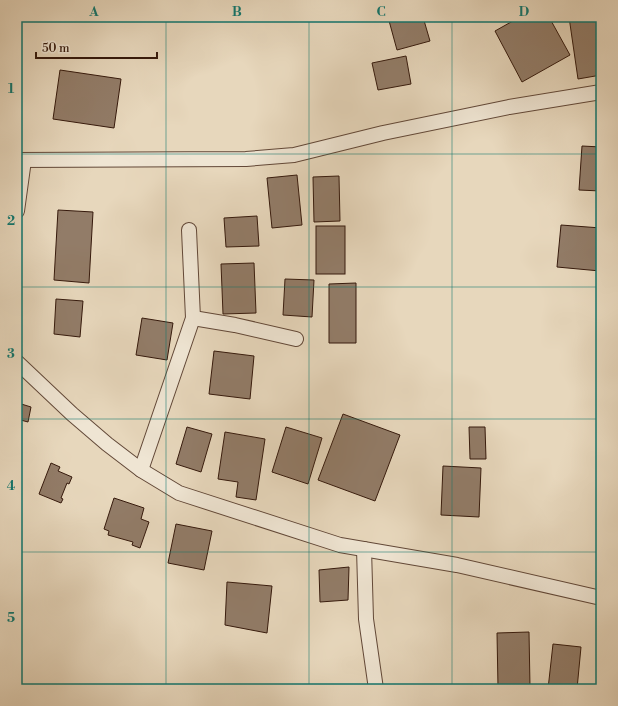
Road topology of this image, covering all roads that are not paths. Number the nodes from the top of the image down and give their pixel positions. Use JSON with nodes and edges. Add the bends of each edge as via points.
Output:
{"nodes":[{"id":1,"x":601,"y":92,"type":"edge"},
{"id":2,"x":20,"y":160,"type":"edge"},
{"id":3,"x":17,"y":211,"type":"edge"},
{"id":4,"x":189,"y":230,"type":"dead end"},
{"id":5,"x":193,"y":318,"type":"junction"},
{"id":6,"x":296,"y":339,"type":"dead end"},
{"id":7,"x":17,"y":362,"type":"edge"},
{"id":8,"x":141,"y":470,"type":"junction"},
{"id":9,"x":364,"y":549,"type":"junction"},
{"id":10,"x":601,"y":598,"type":"edge"},
{"id":11,"x":376,"y":689,"type":"edge"}],
"edges":[{"from":1,"to":2,"type":"street","via":[[509,106],[376,134],[294,155],[246,159]]},
{"from":2,"to":3,"type":"street"},
{"from":4,"to":5,"type":"street"},
{"from":5,"to":6,"type":"street","via":[[235,324]]},
{"from":5,"to":8,"type":"street"},
{"from":7,"to":8,"type":"street","via":[[78,419]]},
{"from":8,"to":9,"type":"street","via":[[179,493],[340,545]]},
{"from":9,"to":10,"type":"street","via":[[457,565]]},
{"from":9,"to":11,"type":"street","via":[[366,619]]}]}
